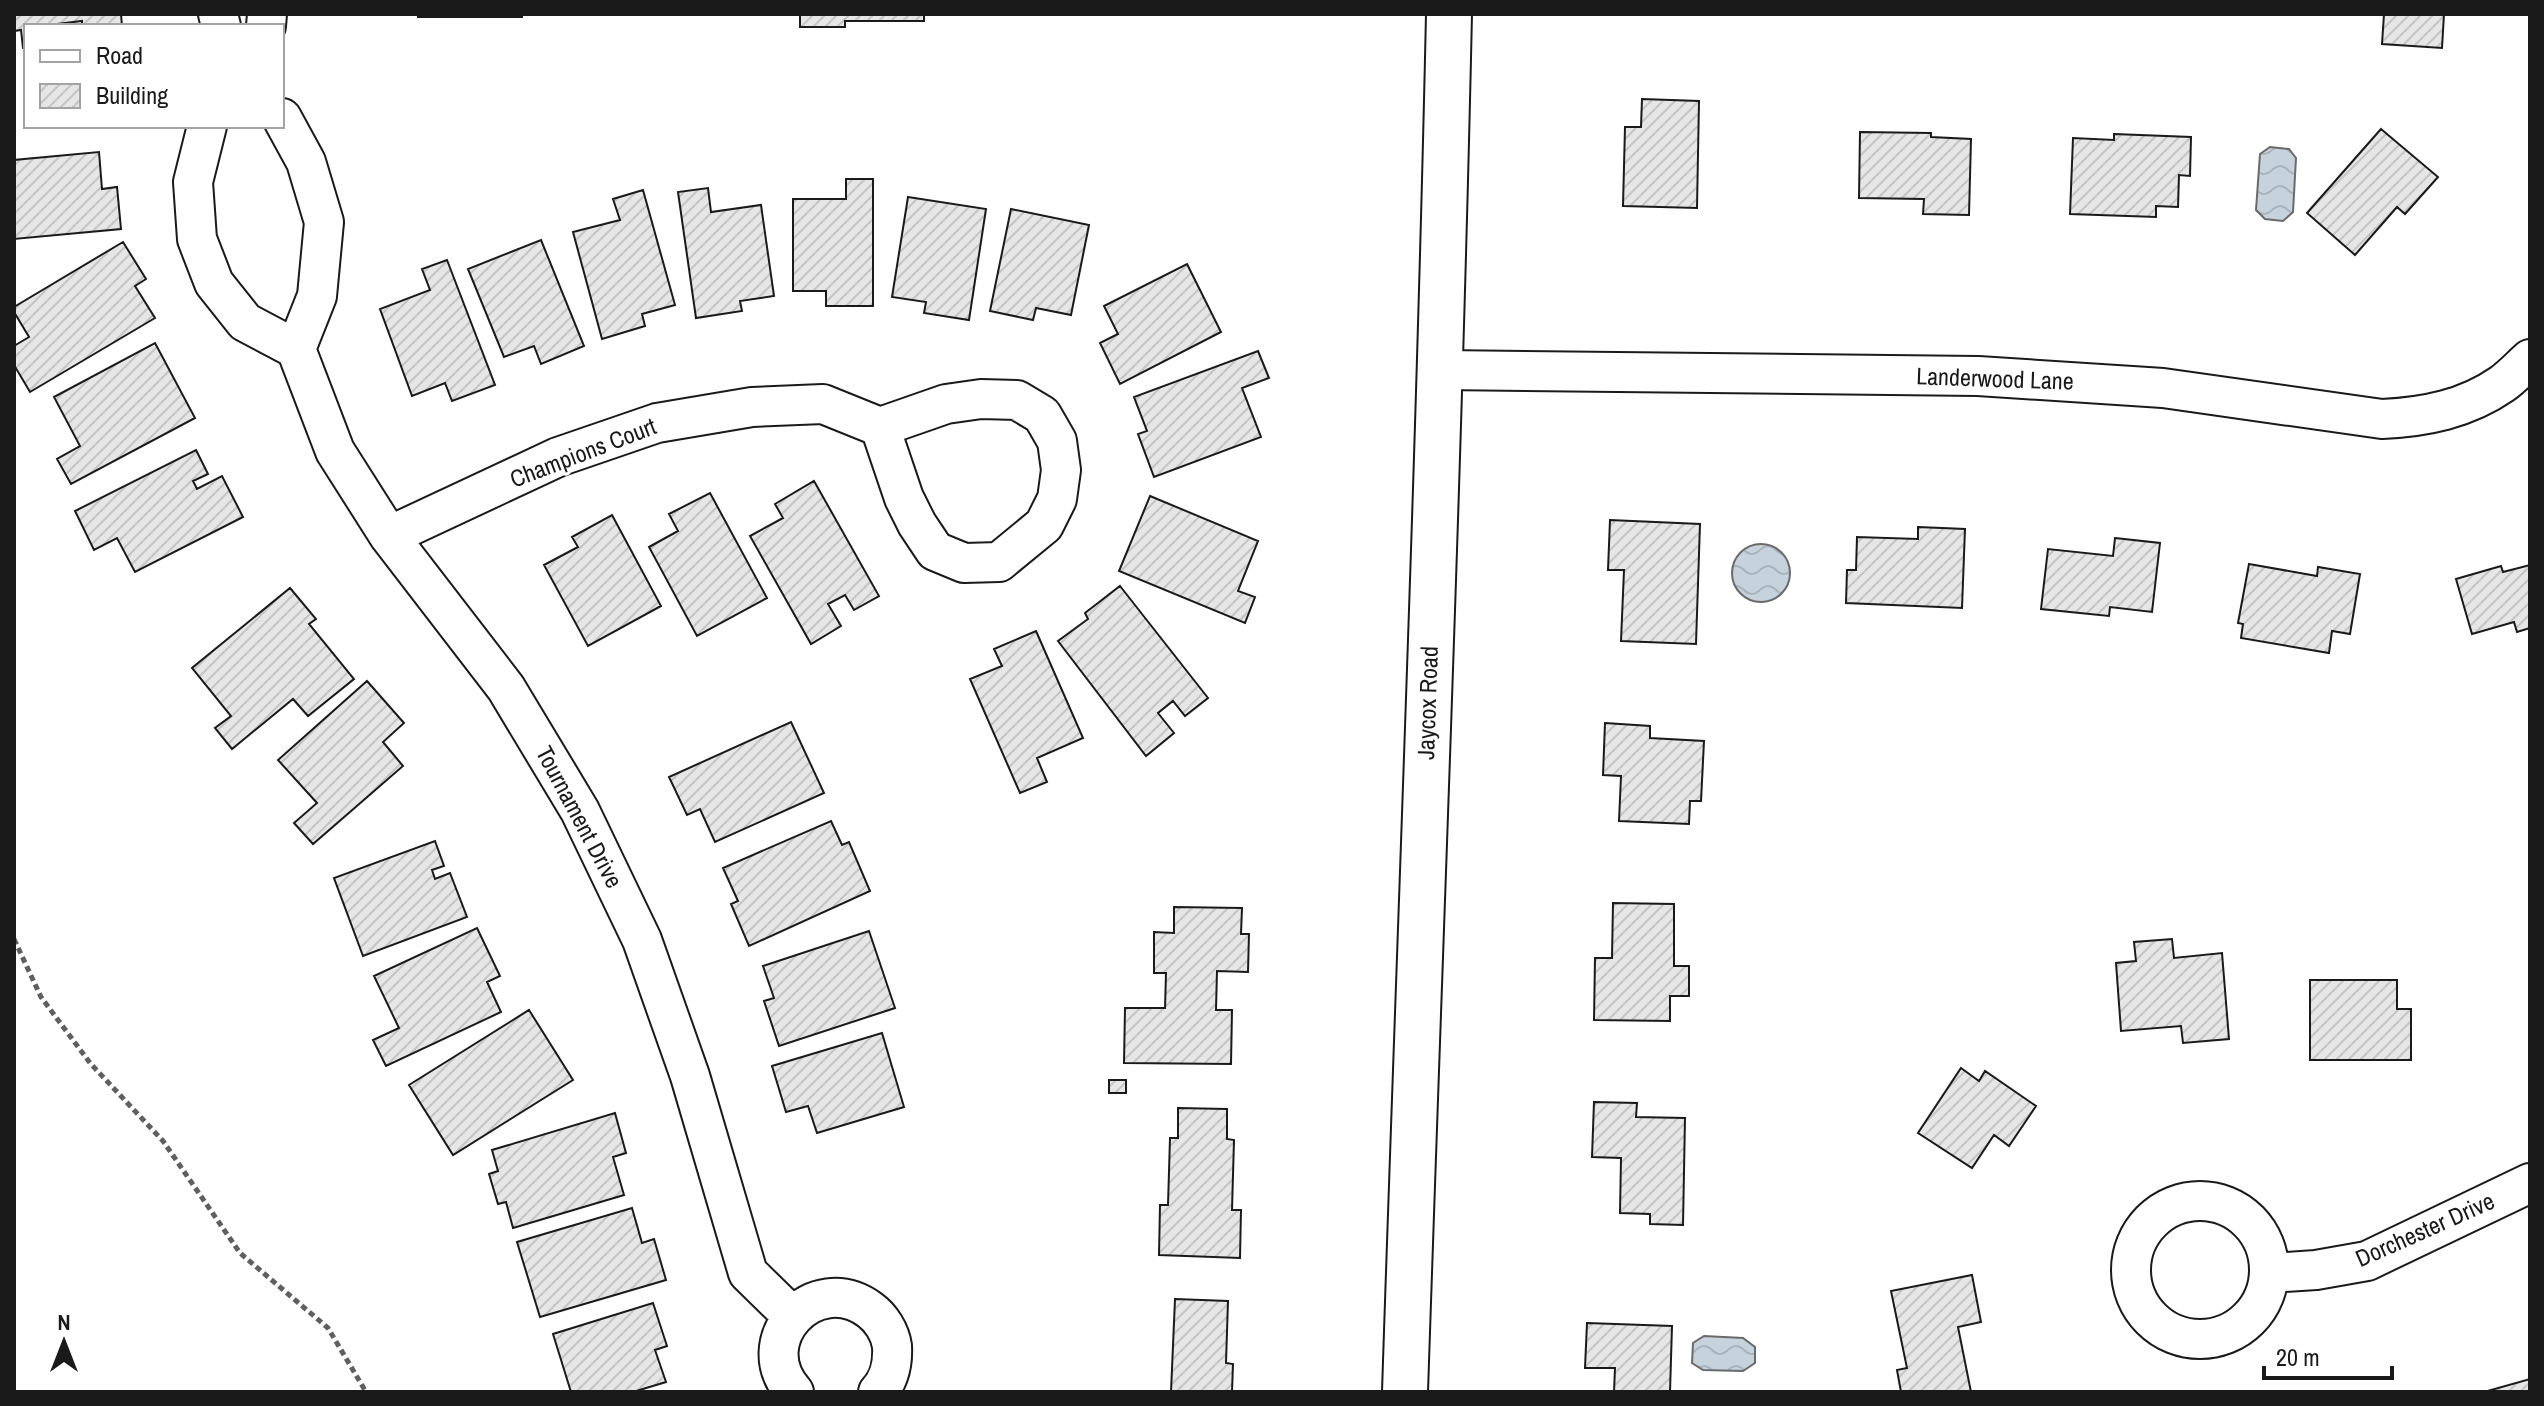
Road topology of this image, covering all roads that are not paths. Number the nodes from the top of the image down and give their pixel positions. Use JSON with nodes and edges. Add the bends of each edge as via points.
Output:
{"nodes":[{"id":1,"x":1449,"y":14,"type":"edge"},
{"id":2,"x":284,"y":122,"type":"edge"},
{"id":3,"x":206,"y":128,"type":"edge"},
{"id":4,"x":296,"y":349,"type":"junction"},
{"id":5,"x":2530,"y":359,"type":"edge"},
{"id":6,"x":1442,"y":370,"type":"junction"},
{"id":7,"x":880,"y":427,"type":"junction"},
{"id":8,"x":389,"y":536,"type":"junction"},
{"id":9,"x":2530,"y":1183,"type":"edge"},
{"id":10,"x":2270,"y":1273,"type":"dead end"},
{"id":11,"x":792,"y":1316,"type":"junction"},
{"id":12,"x":794,"y":1392,"type":"edge"},
{"id":13,"x":878,"y":1392,"type":"edge"},
{"id":14,"x":1405,"y":1392,"type":"edge"}],
"edges":[{"from":1,"to":6,"type":"street","name":"Jaycox Road"},
{"from":2,"to":4,"type":"street","via":[[306,162],[324,222],[317,296]]},
{"from":3,"to":4,"type":"street","via":[[193,182],[197,239],[214,283],[245,322]]},
{"from":4,"to":8,"type":"street","name":"Tournament Drive","via":[[335,451]]},
{"from":5,"to":6,"type":"street","name":"Landerwood Lane","via":[[2501,384],[2453,409],[2382,419],[2163,388],[1978,376]]},
{"from":6,"to":14,"type":"street","name":"Jaycox Road"},
{"from":7,"to":7,"type":"street","via":[[917,524],[935,551],[964,563],[999,562],[1044,525],[1057,499],[1057,441],[1042,415],[1017,400],[946,404]]},
{"from":7,"to":8,"type":"street","name":"Champions Court","via":[[823,404],[752,407],[657,423],[558,457]]},
{"from":8,"to":11,"type":"street","name":"Tournament Drive","via":[[506,688],[580,811],[642,940],[690,1076],[748,1273]]},
{"from":9,"to":10,"type":"street","name":"Dorchester Drive","via":[[2367,1261]]},
{"from":11,"to":12,"type":"street","via":[[781,1337],[778,1361]]},
{"from":11,"to":13,"type":"street","via":[[812,1302],[835,1297],[859,1302],[878,1316],[891,1337],[893,1360]]}]}
